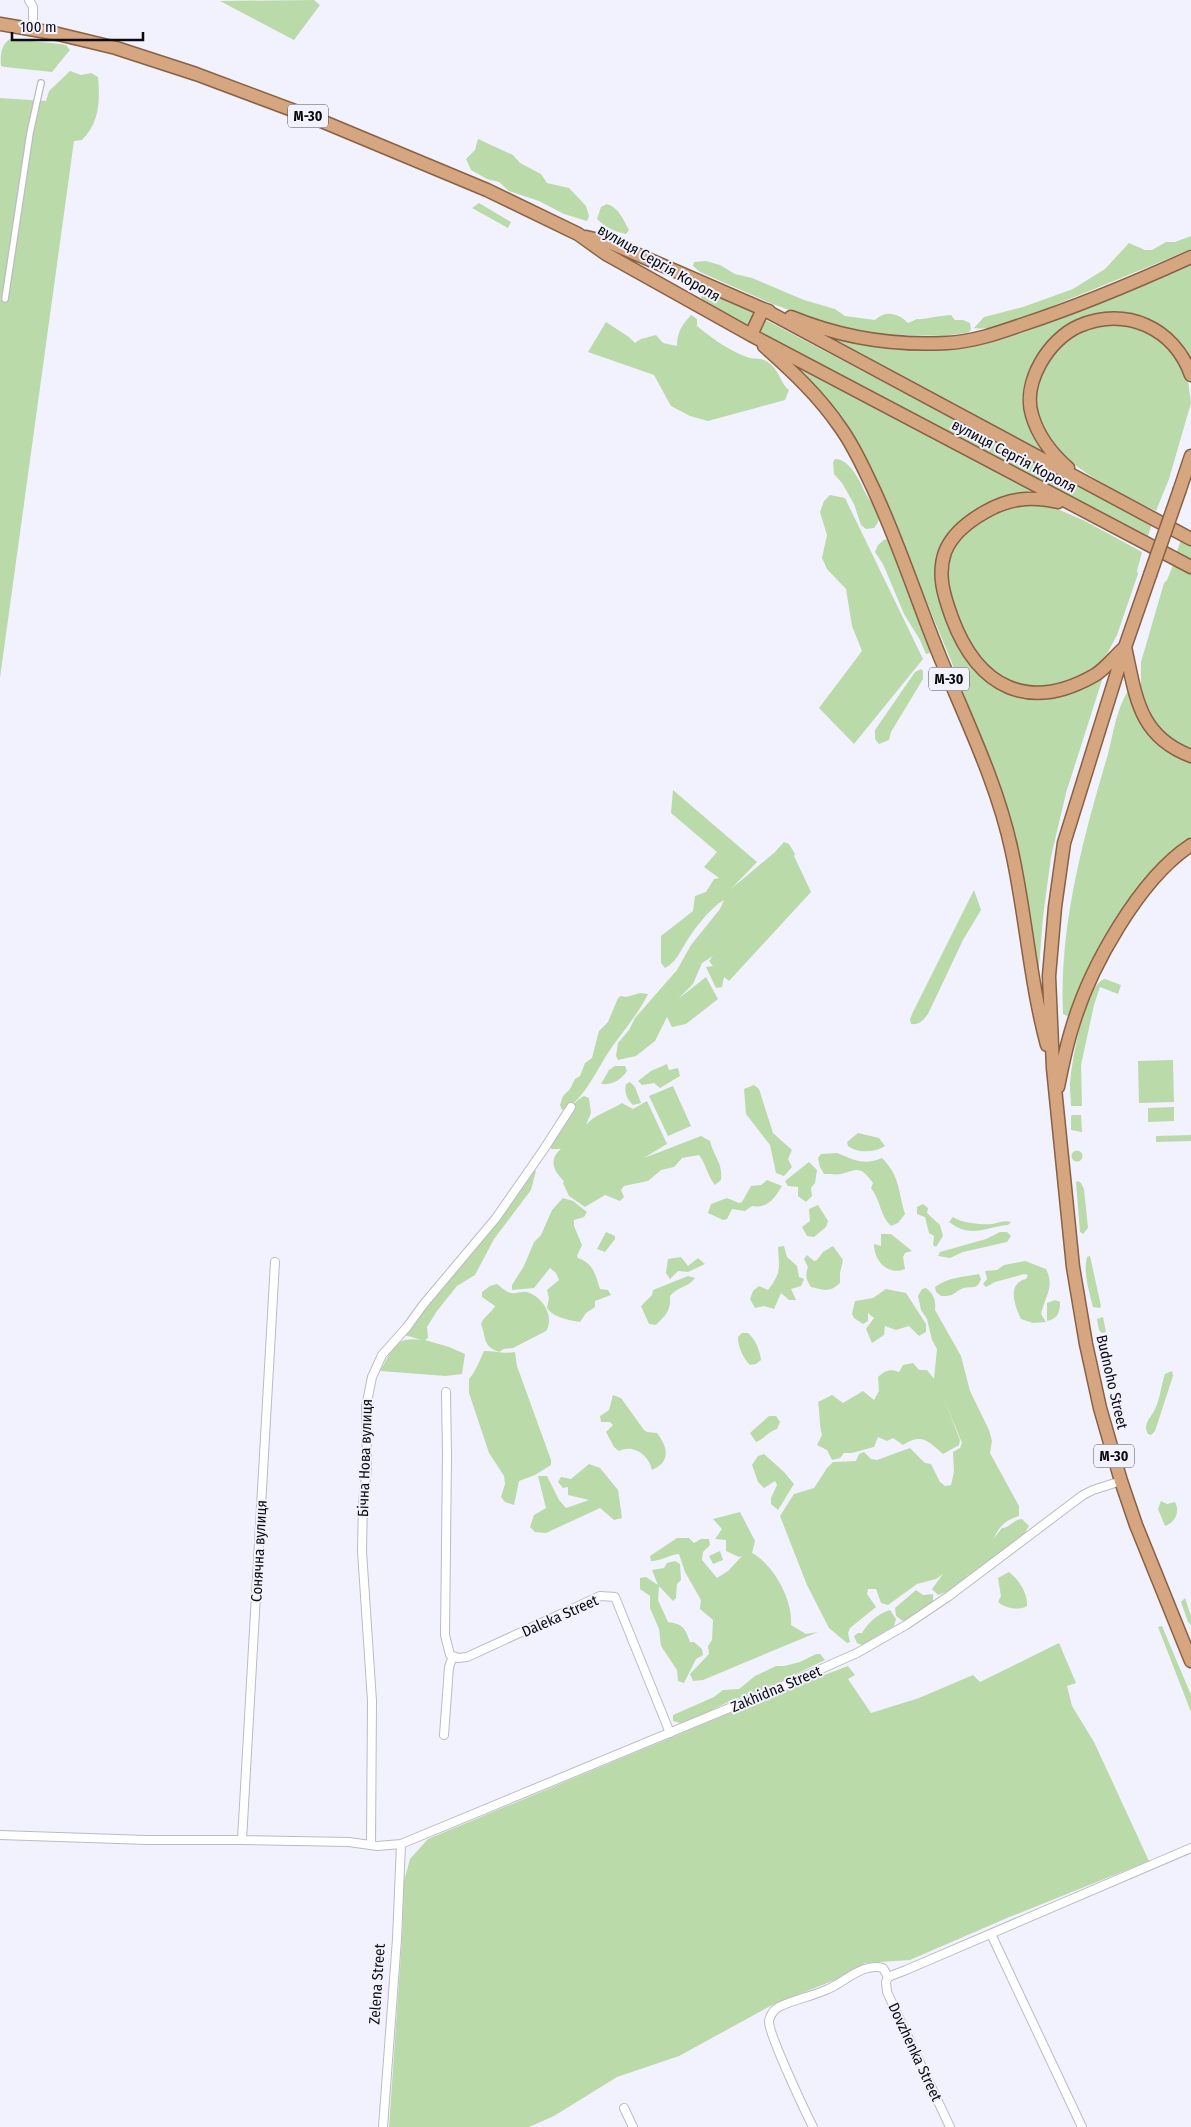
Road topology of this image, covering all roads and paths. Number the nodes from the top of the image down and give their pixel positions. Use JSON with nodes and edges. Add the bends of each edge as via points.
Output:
{"nodes":[{"id":1,"x":29,"y":0,"type":"edge"},
{"id":2,"x":6,"y":25,"type":"edge"},
{"id":3,"x":33,"y":29,"type":"junction"},
{"id":4,"x":41,"y":83,"type":"dead end"},
{"id":5,"x":581,"y":236,"type":"junction"},
{"id":6,"x":1191,"y":257,"type":"edge"},
{"id":7,"x":5,"y":299,"type":"dead end"},
{"id":8,"x":763,"y":309,"type":"junction"},
{"id":9,"x":751,"y":335,"type":"junction"},
{"id":10,"x":1191,"y":375,"type":"edge"},
{"id":11,"x":1191,"y":458,"type":"edge"},
{"id":12,"x":1086,"y":482,"type":"junction"},
{"id":13,"x":1073,"y":505,"type":"junction"},
{"id":14,"x":1191,"y":539,"type":"edge"},
{"id":15,"x":1191,"y":567,"type":"edge"},
{"id":16,"x":1125,"y":647,"type":"junction"},
{"id":17,"x":1191,"y":756,"type":"edge"},
{"id":18,"x":1191,"y":845,"type":"edge"},
{"id":19,"x":1053,"y":1068,"type":"junction"},
{"id":20,"x":1055,"y":1097,"type":"junction"},
{"id":21,"x":571,"y":1107,"type":"dead end"},
{"id":22,"x":275,"y":1262,"type":"dead end"},
{"id":23,"x":446,"y":1392,"type":"dead end"},
{"id":24,"x":1121,"y":1480,"type":"junction"},
{"id":25,"x":453,"y":1656,"type":"junction"},
{"id":26,"x":1190,"y":1658,"type":"edge"},
{"id":27,"x":670,"y":1733,"type":"junction"},
{"id":28,"x":444,"y":1735,"type":"dead end"},
{"id":29,"x":0,"y":1835,"type":"edge"},
{"id":30,"x":242,"y":1840,"type":"junction"},
{"id":31,"x":401,"y":1844,"type":"junction"},
{"id":32,"x":371,"y":1845,"type":"junction"},
{"id":33,"x":1191,"y":1848,"type":"edge"},
{"id":34,"x":991,"y":1934,"type":"junction"},
{"id":35,"x":888,"y":1976,"type":"junction"},
{"id":36,"x":624,"y":2108,"type":"dead end"},
{"id":37,"x":383,"y":2127,"type":"edge"},
{"id":38,"x":633,"y":2127,"type":"edge"},
{"id":39,"x":813,"y":2127,"type":"edge"},
{"id":40,"x":950,"y":2127,"type":"edge"},
{"id":41,"x":1082,"y":2127,"type":"edge"}],
"edges":[{"from":1,"to":3,"type":"street","via":[[33,7]]},
{"from":2,"to":3,"type":"highway","number":"М-30"},
{"from":3,"to":5,"type":"highway","number":"М-30","via":[[116,48],[319,120],[443,170]]},
{"from":4,"to":7,"type":"street","via":[[30,133]]},
{"from":5,"to":8,"type":"highway","name":"вулиця Сергія Короля","number":"М-30","via":[[611,243]]},
{"from":5,"to":9,"type":"highway","name":"вулиця Сергія Короля","number":"М-30","via":[[606,254]]},
{"from":6,"to":8,"type":"highway","via":[[1052,315],[993,334],[949,343],[888,344],[837,333]]},
{"from":8,"to":9,"type":"highway"},
{"from":8,"to":12,"type":"highway","name":"вулиця Сергія Короля","number":"М-30"},
{"from":9,"to":13,"type":"highway","name":"вулиця Сергія Короля"},
{"from":9,"to":19,"type":"highway","number":"М-30","via":[[804,383],[840,427],[858,455],[884,511],[982,760],[1012,850],[1039,1018]]},
{"from":10,"to":12,"type":"highway","via":[[1181,354],[1158,330],[1126,320],[1084,324],[1064,335],[1053,346],[1036,375],[1031,393],[1032,413],[1040,434],[1057,458]]},
{"from":11,"to":16,"type":"highway","number":"М-30","bridge":true},
{"from":12,"to":14,"type":"highway","name":"вулиця Сергія Короля","number":"М-30"},
{"from":13,"to":15,"type":"highway","name":"вулиця Сергія Короля"},
{"from":13,"to":16,"type":"highway","via":[[1025,498],[1006,502],[971,520],[956,534],[946,551],[942,569],[942,586],[955,624],[968,650],[986,674],[1007,687],[1027,692],[1048,693],[1069,687],[1097,674]]},
{"from":16,"to":17,"type":"highway","via":[[1139,706],[1148,725],[1170,747]]},
{"from":16,"to":19,"type":"highway","number":"М-30","via":[[1064,844],[1049,976]]},
{"from":18,"to":20,"type":"highway","via":[[1155,878],[1105,948],[1072,1027]]},
{"from":19,"to":20,"type":"highway","number":"М-30"},
{"from":20,"to":24,"type":"highway","name":"Budnoho Street","number":"М-30","via":[[1070,1246],[1083,1326],[1100,1408]]},
{"from":21,"to":32,"type":"street","name":"Бічна Нова вулиця","via":[[496,1218],[382,1355],[372,1377],[366,1407],[368,1468],[363,1502],[362,1550],[372,1701]]},
{"from":22,"to":30,"type":"street","name":"Сонячна вулиця"},
{"from":23,"to":25,"type":"street","via":[[444,1635]]},
{"from":24,"to":26,"type":"highway","name":"Budnoho Street","number":"М-30","via":[[1159,1585]]},
{"from":24,"to":27,"type":"street","name":"Zakhidna Street","via":[[1084,1495],[967,1583],[882,1638],[842,1660]]},
{"from":25,"to":27,"type":"street","name":"Daleka Street","via":[[467,1656],[600,1596],[615,1597]]},
{"from":25,"to":28,"type":"street","via":[[449,1667]]},
{"from":27,"to":31,"type":"street","name":"Zakhidna Street"},
{"from":29,"to":30,"type":"street"},
{"from":30,"to":32,"type":"street"},
{"from":31,"to":32,"type":"street"},
{"from":31,"to":37,"type":"street","name":"Zelena Street"},
{"from":33,"to":34,"type":"street"},
{"from":34,"to":35,"type":"street"},
{"from":34,"to":41,"type":"street"},
{"from":35,"to":39,"type":"street","via":[[883,1968],[863,1969],[816,1995],[777,2008],[771,2015],[769,2023],[784,2064]]},
{"from":35,"to":40,"type":"street","name":"Dovzhenka Street","via":[[887,1992]]},
{"from":36,"to":38,"type":"street"}]}
